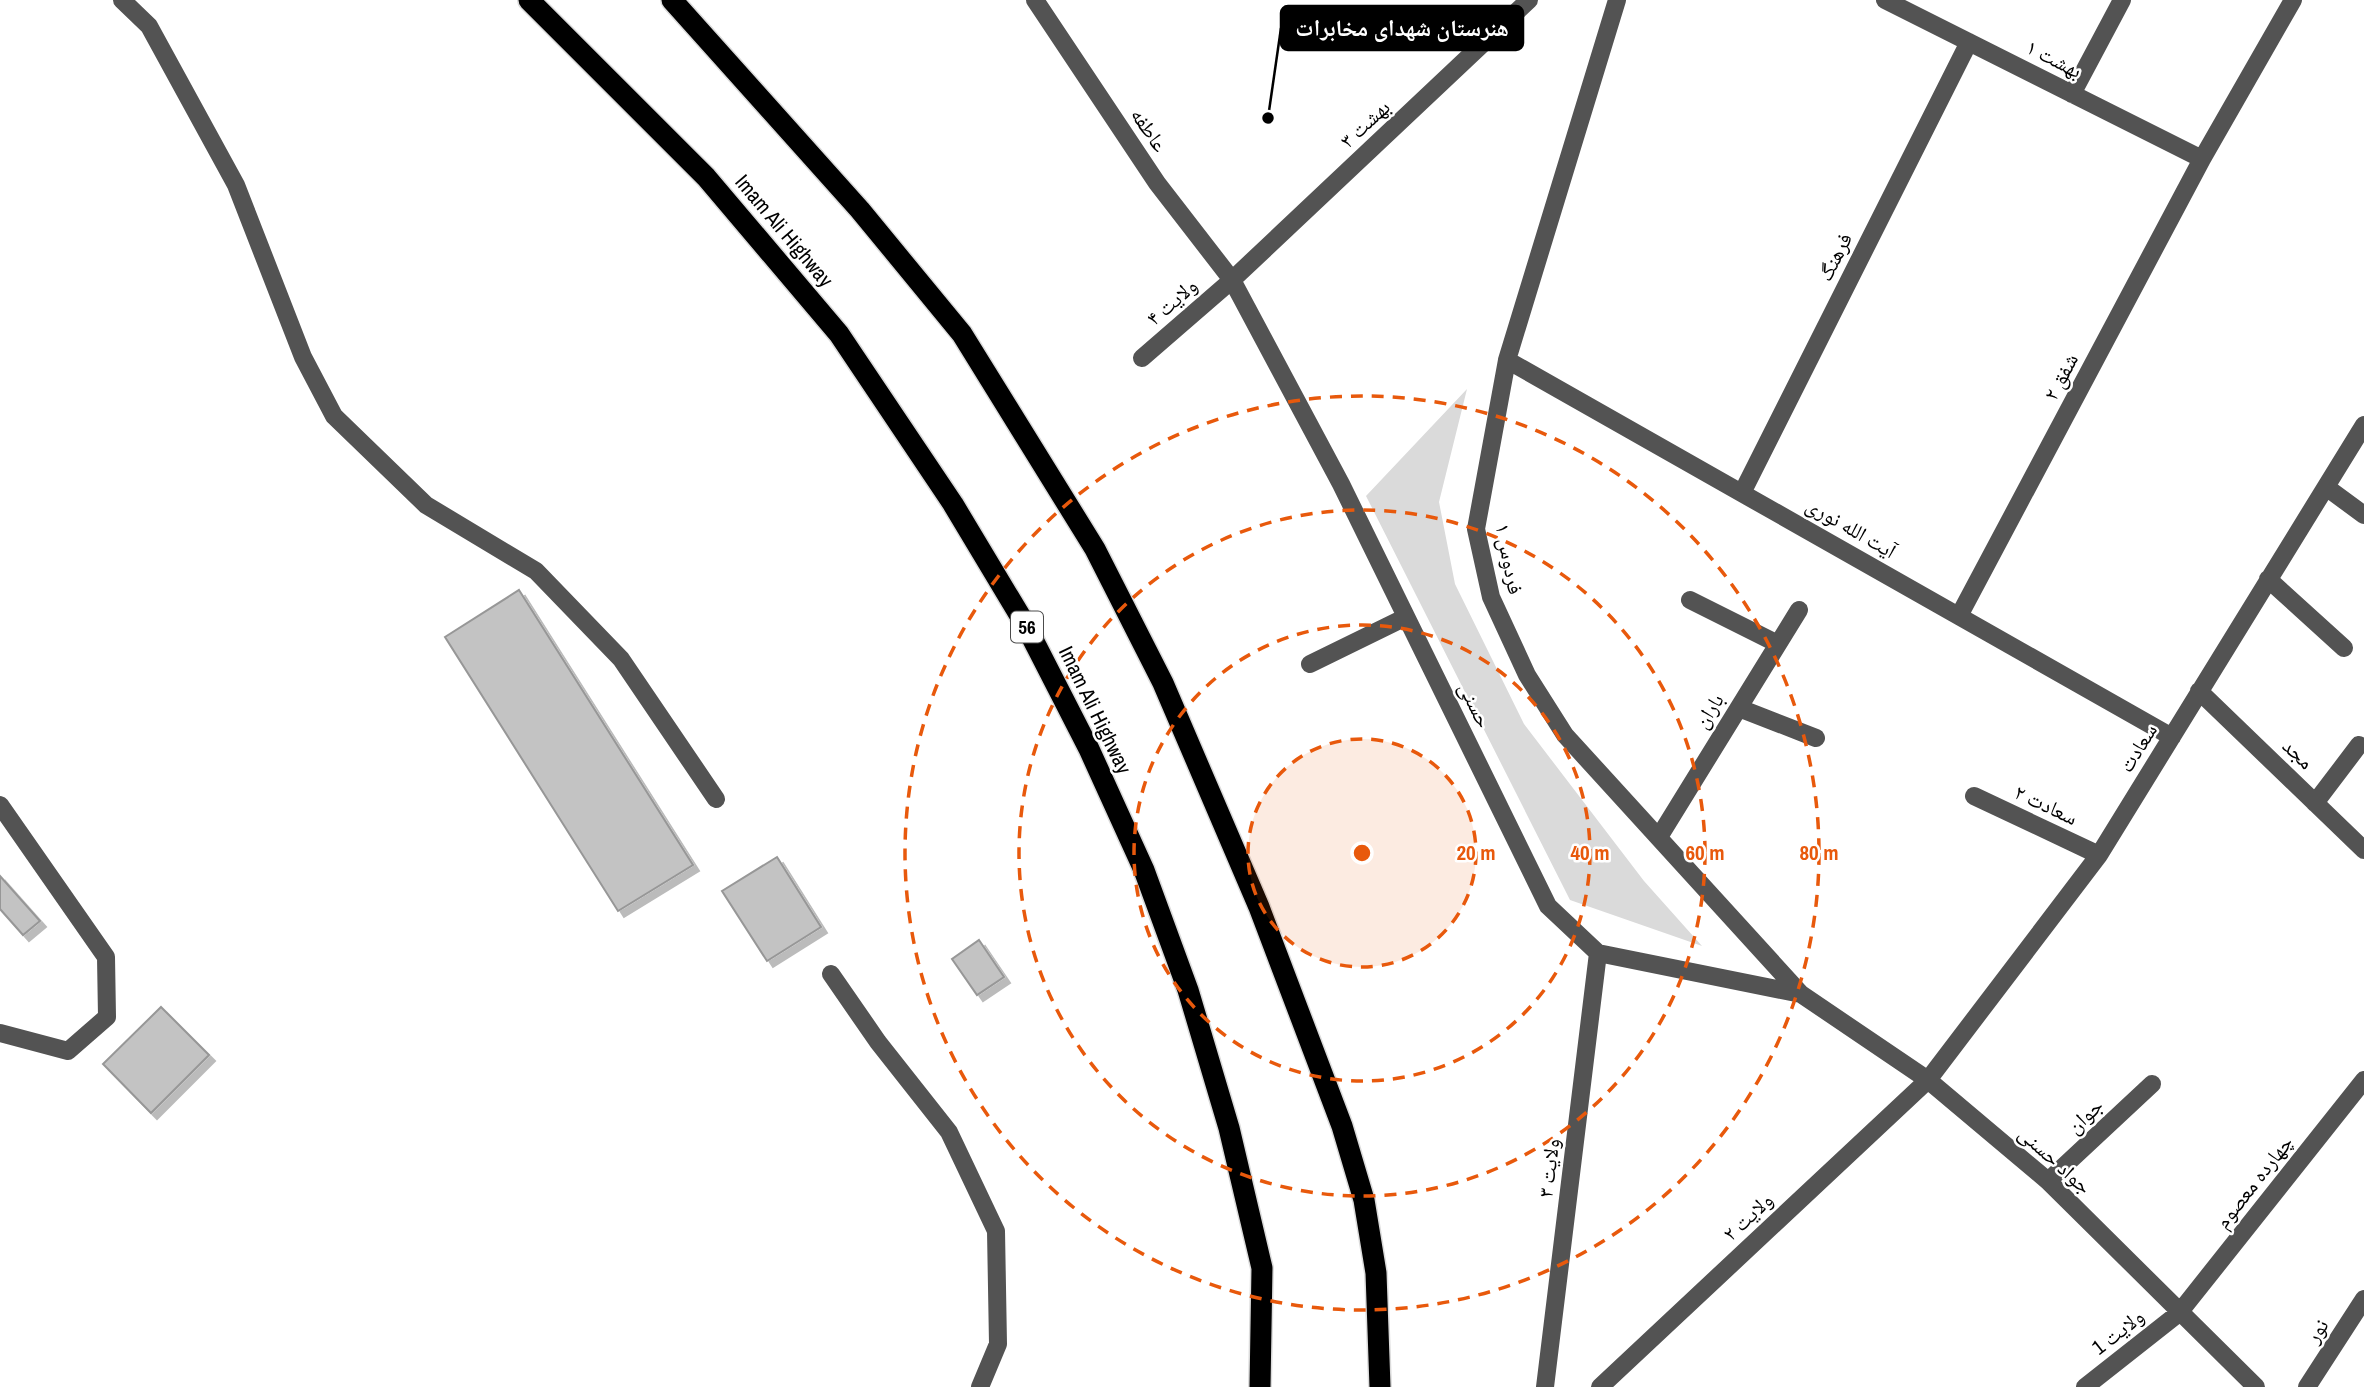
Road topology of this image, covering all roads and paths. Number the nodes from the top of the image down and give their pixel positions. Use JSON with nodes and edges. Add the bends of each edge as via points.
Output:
{"nodes":[{"id":1,"x":122,"y":0,"type":"edge"},
{"id":2,"x":529,"y":0,"type":"edge"},
{"id":3,"x":672,"y":0,"type":"edge"},
{"id":4,"x":1035,"y":0,"type":"edge"},
{"id":5,"x":1529,"y":0,"type":"edge"},
{"id":6,"x":1617,"y":0,"type":"edge"},
{"id":7,"x":1885,"y":0,"type":"edge"},
{"id":8,"x":2122,"y":0,"type":"edge"},
{"id":9,"x":2292,"y":0,"type":"edge"},
{"id":10,"x":1969,"y":42,"type":"junction"},
{"id":11,"x":2072,"y":94,"type":"junction"},
{"id":12,"x":2202,"y":159,"type":"junction"},
{"id":13,"x":1232,"y":280,"type":"junction"},
{"id":14,"x":1142,"y":358,"type":"dead end"},
{"id":15,"x":1507,"y":360,"type":"junction"},
{"id":16,"x":2364,"y":425,"type":"edge"},
{"id":17,"x":2326,"y":487,"type":"junction"},
{"id":18,"x":1742,"y":493,"type":"junction"},
{"id":19,"x":2364,"y":515,"type":"edge"},
{"id":20,"x":2268,"y":579,"type":"junction"},
{"id":21,"x":1690,"y":600,"type":"dead end"},
{"id":22,"x":1799,"y":610,"type":"dead end"},
{"id":23,"x":1959,"y":616,"type":"junction"},
{"id":24,"x":1406,"y":617,"type":"junction"},
{"id":25,"x":1778,"y":643,"type":"junction"},
{"id":26,"x":2344,"y":648,"type":"dead end"},
{"id":27,"x":1310,"y":664,"type":"dead end"},
{"id":28,"x":2199,"y":691,"type":"junction"},
{"id":29,"x":1739,"y":708,"type":"junction"},
{"id":30,"x":2172,"y":737,"type":"junction"},
{"id":31,"x":1816,"y":738,"type":"dead end"},
{"id":32,"x":2359,"y":746,"type":"dead end"},
{"id":33,"x":1974,"y":796,"type":"dead end"},
{"id":34,"x":716,"y":799,"type":"dead end"},
{"id":35,"x":2315,"y":803,"type":"junction"},
{"id":36,"x":0,"y":805,"type":"edge"},
{"id":37,"x":1658,"y":837,"type":"junction"},
{"id":38,"x":2364,"y":850,"type":"edge"},
{"id":39,"x":2098,"y":855,"type":"junction"},
{"id":40,"x":1598,"y":954,"type":"junction"},
{"id":41,"x":831,"y":974,"type":"dead end"},
{"id":42,"x":1801,"y":994,"type":"junction"},
{"id":43,"x":0,"y":1033,"type":"edge"},
{"id":44,"x":1928,"y":1080,"type":"junction"},
{"id":45,"x":2364,"y":1080,"type":"edge"},
{"id":46,"x":2152,"y":1084,"type":"dead end"},
{"id":47,"x":2048,"y":1181,"type":"junction"},
{"id":48,"x":2364,"y":1299,"type":"edge"},
{"id":49,"x":2179,"y":1313,"type":"junction"},
{"id":50,"x":980,"y":1387,"type":"edge"},
{"id":51,"x":1260,"y":1387,"type":"edge"},
{"id":52,"x":1380,"y":1387,"type":"edge"},
{"id":53,"x":1545,"y":1387,"type":"edge"},
{"id":54,"x":1600,"y":1387,"type":"edge"},
{"id":55,"x":2085,"y":1387,"type":"edge"},
{"id":56,"x":2256,"y":1387,"type":"edge"},
{"id":57,"x":2307,"y":1387,"type":"edge"}],
"edges":[{"from":1,"to":34,"type":"street","via":[[149,26],[236,185],[303,357],[334,416],[426,505],[536,571],[621,659]]},
{"from":2,"to":51,"type":"highway","name":"Imam Ali Highway","number":"56","via":[[706,177],[839,334],[953,505],[1025,624],[1144,870],[1188,990],[1229,1128],[1262,1268]]},
{"from":3,"to":52,"type":"highway","via":[[860,210],[962,334],[1108,573],[1163,683],[1254,895],[1342,1126],[1364,1200],[1376,1273]]},
{"from":4,"to":13,"type":"street","name":"عاطفه","via":[[1157,183]]},
{"from":5,"to":13,"type":"street","name":"بهشت ۳"},
{"from":6,"to":15,"type":"street","name":"فردوس ۱"},
{"from":7,"to":10,"type":"street","name":"بهشت ۱"},
{"from":8,"to":11,"type":"street"},
{"from":9,"to":12,"type":"street","name":"شفق ۲"},
{"from":10,"to":11,"type":"street","name":"بهشت ۱"},
{"from":10,"to":18,"type":"street","name":"فرهنگ"},
{"from":11,"to":12,"type":"street","name":"بهشت ۱"},
{"from":12,"to":23,"type":"street","name":"شفق ۲"},
{"from":13,"to":14,"type":"street","name":"ولایت ۴"},
{"from":13,"to":24,"type":"street","name":"حسنی"},
{"from":15,"to":18,"type":"street","name":"آیت الله نوری"},
{"from":15,"to":37,"type":"street","name":"فردوس ۱","via":[[1476,529],[1491,597],[1527,675],[1565,734]]},
{"from":16,"to":17,"type":"street","name":"سعادت"},
{"from":17,"to":19,"type":"street"},
{"from":17,"to":20,"type":"street","name":"سعادت"},
{"from":18,"to":23,"type":"street","name":"آیت الله نوری"},
{"from":20,"to":26,"type":"street"},
{"from":20,"to":28,"type":"street","name":"سعادت"},
{"from":21,"to":25,"type":"street"},
{"from":22,"to":25,"type":"street","name":"باران"},
{"from":23,"to":30,"type":"street","name":"آیت الله نوری"},
{"from":24,"to":27,"type":"street"},
{"from":24,"to":40,"type":"street","name":"حسنی","via":[[1548,906]]},
{"from":25,"to":29,"type":"street","name":"باران"},
{"from":28,"to":30,"type":"street","name":"سعادت"},
{"from":28,"to":35,"type":"street","name":"مجد"},
{"from":29,"to":31,"type":"street"},
{"from":29,"to":37,"type":"street","name":"باران"},
{"from":30,"to":39,"type":"street","name":"سعادت"},
{"from":32,"to":35,"type":"street"},
{"from":33,"to":39,"type":"street","name":"سعادت ۲"},
{"from":35,"to":38,"type":"street","name":"مجد"},
{"from":36,"to":43,"type":"street","via":[[106,957],[107,1017],[68,1051]]},
{"from":37,"to":42,"type":"street","name":"فردوس ۱"},
{"from":39,"to":44,"type":"street","name":"سعادت"},
{"from":40,"to":42,"type":"street"},
{"from":40,"to":53,"type":"street","name":"ولایت ۳"},
{"from":41,"to":50,"type":"street","via":[[877,1042],[949,1132],[996,1231],[999,1344]]},
{"from":42,"to":44,"type":"street","name":"جواد حسنی"},
{"from":44,"to":47,"type":"street","name":"جواد حسنی"},
{"from":44,"to":54,"type":"street","name":"ولایت ۲"},
{"from":45,"to":49,"type":"street","name":"چهارده معصوم"},
{"from":46,"to":47,"type":"street","name":"جوان"},
{"from":47,"to":49,"type":"street","name":"جواد حسنی"},
{"from":48,"to":57,"type":"street","name":"نور"},
{"from":49,"to":55,"type":"street","name":"ولایت 1"},
{"from":49,"to":56,"type":"street","name":"جواد حسنی"}]}
